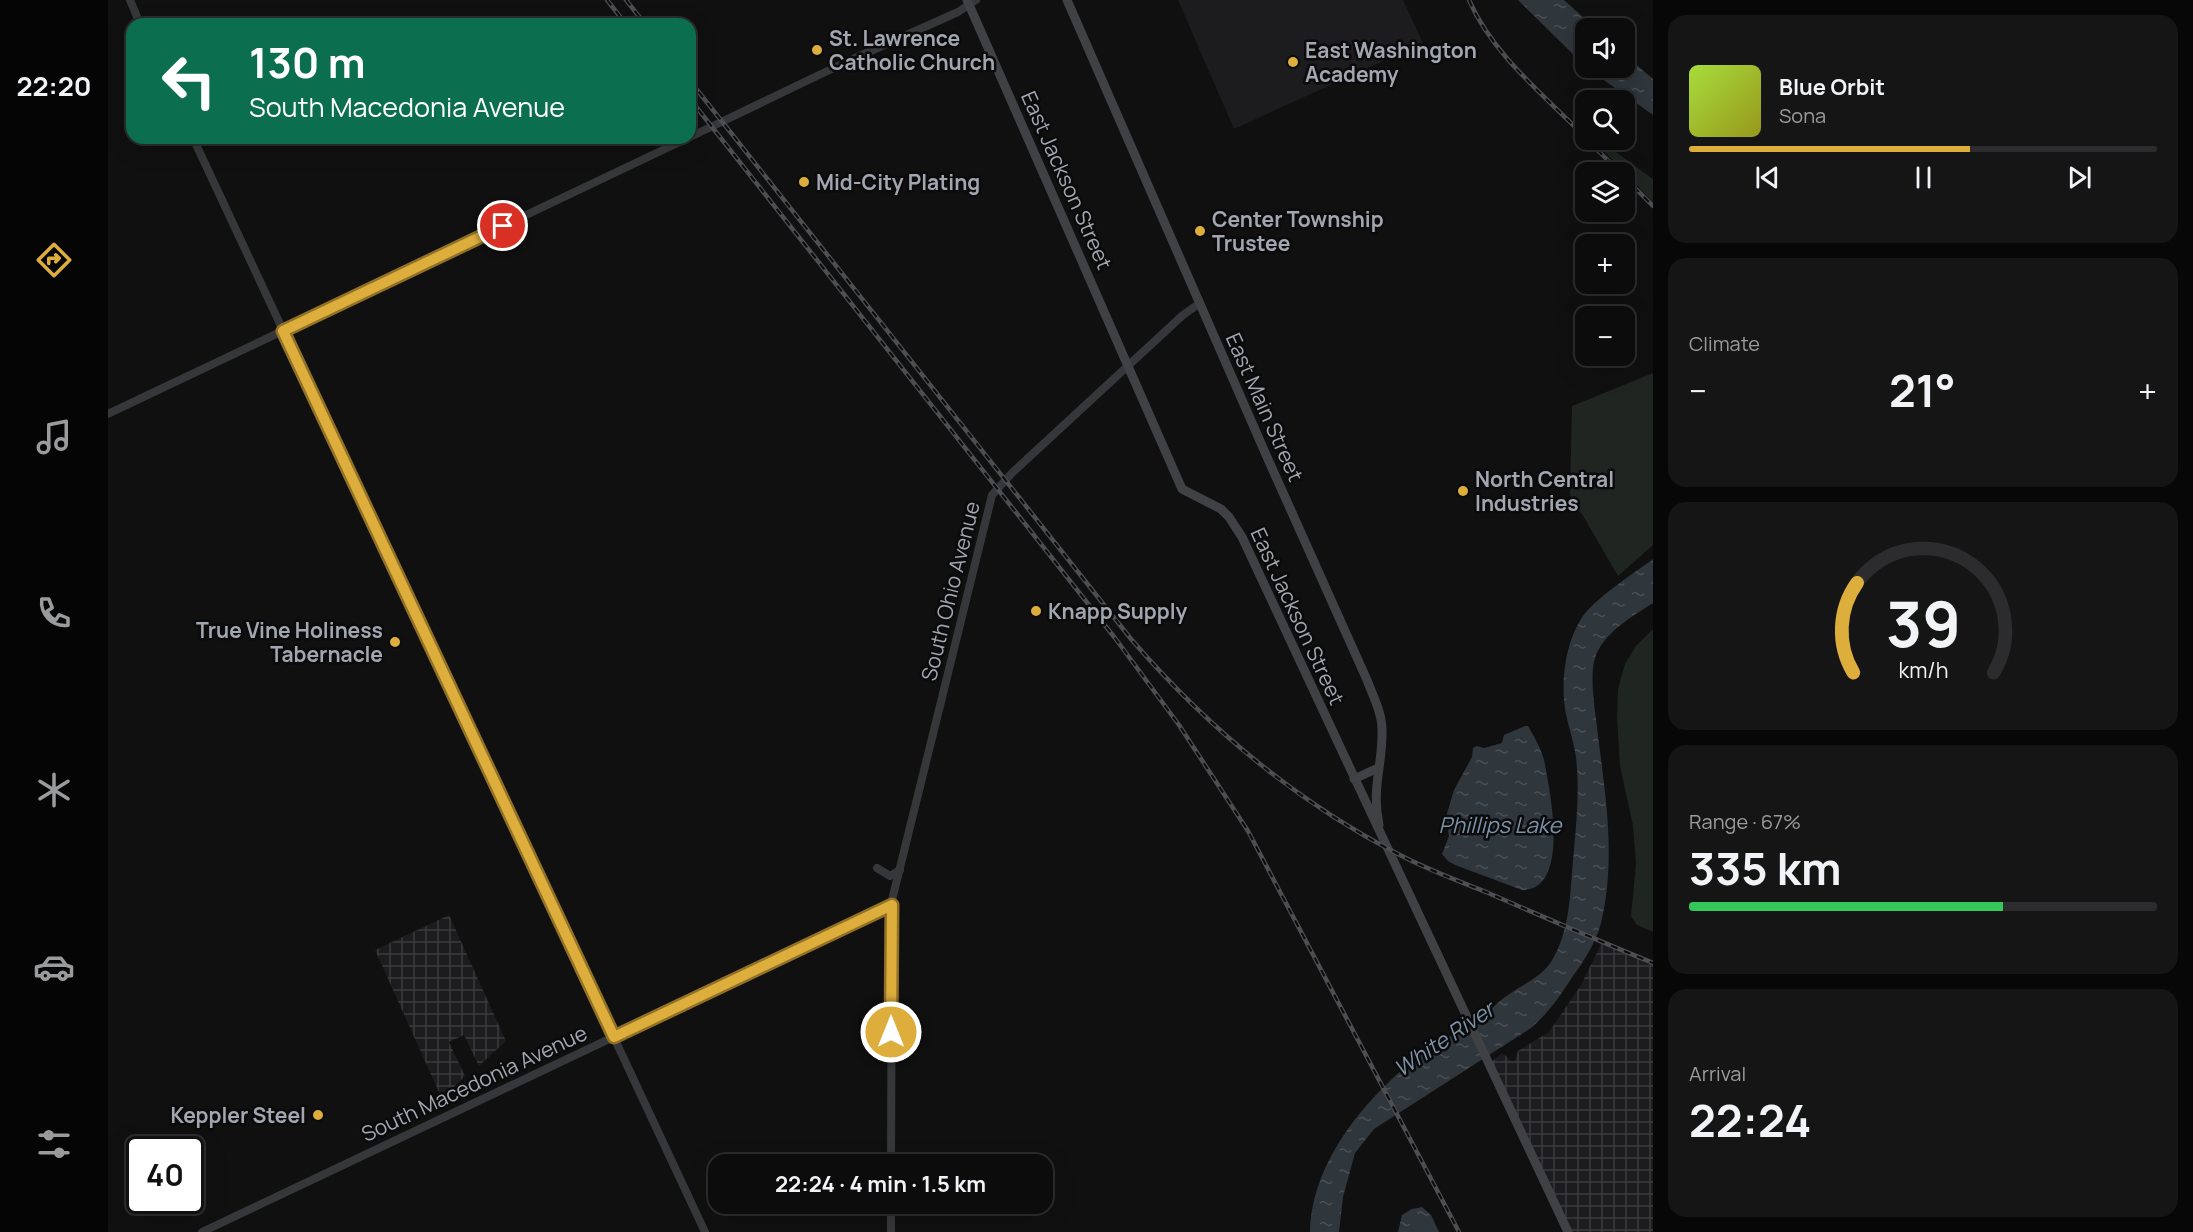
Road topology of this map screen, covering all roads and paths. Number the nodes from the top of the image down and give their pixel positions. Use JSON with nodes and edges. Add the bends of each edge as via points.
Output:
{"nodes":[{"id":1,"x":129,"y":0,"type":"edge"},
{"id":2,"x":1067,"y":0,"type":"edge"},
{"id":3,"x":971,"y":2,"type":"edge"},
{"id":4,"x":138,"y":18,"type":"edge"},
{"id":5,"x":696,"y":135,"type":"edge"},
{"id":6,"x":196,"y":144,"type":"edge"},
{"id":7,"x":676,"y":144,"type":"edge"},
{"id":8,"x":1200,"y":303,"type":"junction"},
{"id":9,"x":283,"y":331,"type":"junction"},
{"id":10,"x":1129,"y":365,"type":"junction"},
{"id":11,"x":108,"y":414,"type":"edge"},
{"id":12,"x":1378,"y":768,"type":"junction"},
{"id":13,"x":1354,"y":779,"type":"junction"},
{"id":14,"x":1382,"y":837,"type":"junction"},
{"id":15,"x":877,"y":868,"type":"dead end"},
{"id":16,"x":900,"y":870,"type":"junction"},
{"id":17,"x":892,"y":903,"type":"junction"},
{"id":18,"x":614,"y":1037,"type":"junction"},
{"id":19,"x":891,"y":1154,"type":"edge"},
{"id":20,"x":891,"y":1214,"type":"edge"},
{"id":21,"x":202,"y":1232,"type":"edge"},
{"id":22,"x":705,"y":1232,"type":"edge"},
{"id":23,"x":891,"y":1232,"type":"edge"},
{"id":24,"x":1568,"y":1232,"type":"edge"}],
"edges":[{"from":1,"to":4,"type":"street"},
{"from":2,"to":8,"type":"main road","name":"East Main Street"},
{"from":3,"to":5,"type":"street"},
{"from":3,"to":10,"type":"main road","name":"East Jackson Street"},
{"from":6,"to":9,"type":"street"},
{"from":7,"to":9,"type":"street"},
{"from":8,"to":10,"type":"street","name":"South Ohio Avenue"},
{"from":8,"to":12,"type":"main road","name":"East Main Street","via":[[1367,680],[1382,722]]},
{"from":9,"to":11,"type":"street"},
{"from":9,"to":18,"type":"street"},
{"from":10,"to":13,"type":"main road","name":"East Jackson Street","via":[[1182,489],[1221,509],[1242,537]]},
{"from":10,"to":16,"type":"street","name":"South Ohio Avenue","via":[[992,495]]},
{"from":12,"to":13,"type":"main road"},
{"from":12,"to":14,"type":"main road","name":"East Main Street","via":[[1375,798]]},
{"from":13,"to":14,"type":"main road","name":"East Jackson Street"},
{"from":14,"to":24,"type":"main road","name":"East Jackson Street"},
{"from":15,"to":16,"type":"street","via":[[890,876]]},
{"from":16,"to":17,"type":"street","name":"South Ohio Avenue"},
{"from":17,"to":18,"type":"street","name":"South Macedonia Avenue"},
{"from":17,"to":19,"type":"street","name":"South Ohio Avenue"},
{"from":18,"to":21,"type":"street","name":"South Macedonia Avenue"},
{"from":18,"to":22,"type":"street"},
{"from":20,"to":23,"type":"street"}]}
